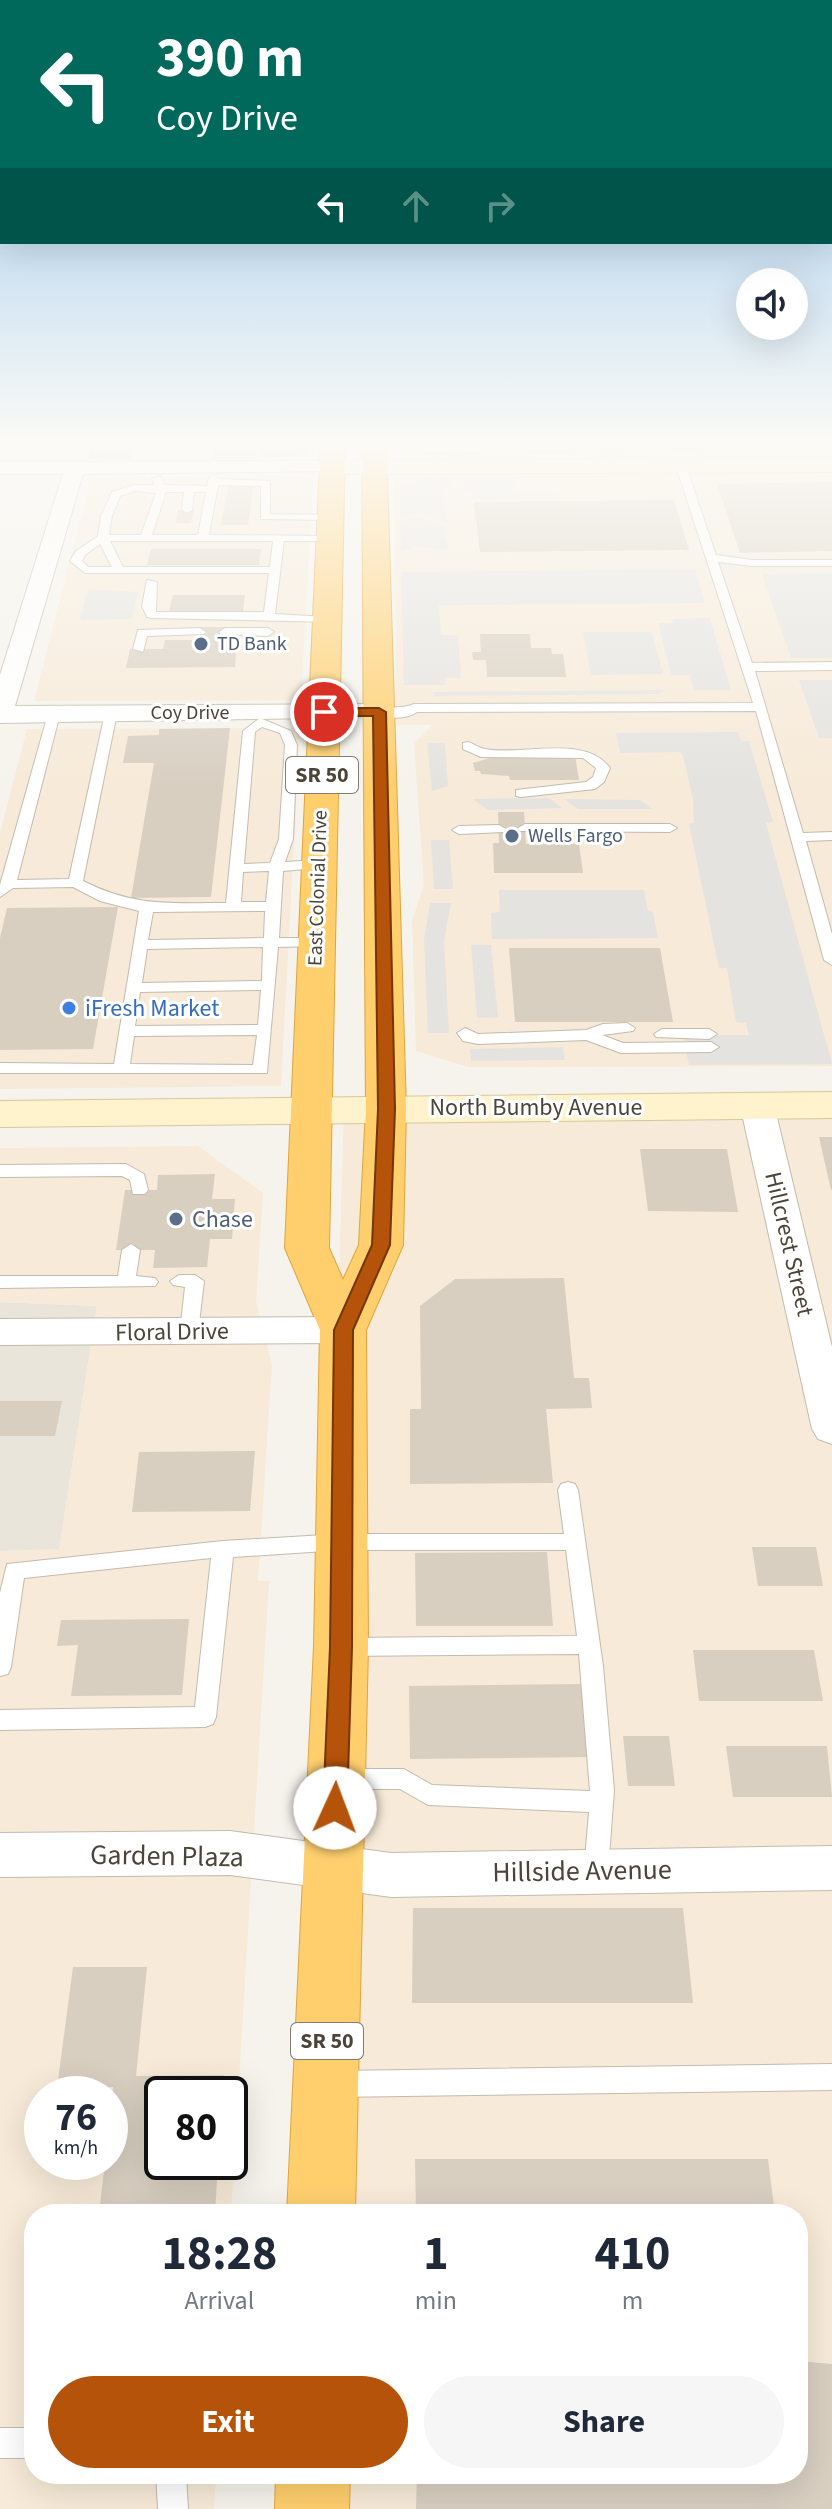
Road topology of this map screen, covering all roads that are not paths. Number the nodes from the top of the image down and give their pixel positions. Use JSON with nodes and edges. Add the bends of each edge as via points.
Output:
{"nodes":[{"id":1,"x":48,"y":556,"type":"edge"},
{"id":2,"x":78,"y":556,"type":"edge"},
{"id":3,"x":112,"y":556,"type":"edge"},
{"id":4,"x":276,"y":556,"type":"edge"},
{"id":5,"x":329,"y":556,"type":"edge"},
{"id":6,"x":382,"y":556,"type":"edge"},
{"id":7,"x":713,"y":558,"type":"joint"},
{"id":8,"x":832,"y":563,"type":"edge"},
{"id":9,"x":120,"y":570,"type":"junction"},
{"id":10,"x":274,"y":570,"type":"junction"},
{"id":11,"x":151,"y":582,"type":"dead end"},
{"id":12,"x":269,"y":616,"type":"junction"},
{"id":13,"x":327,"y":620,"type":"junction"},
{"id":14,"x":200,"y":632,"type":"dead end"},
{"id":15,"x":225,"y":632,"type":"dead end"},
{"id":16,"x":268,"y":632,"type":"dead end"},
{"id":17,"x":139,"y":649,"type":"dead end"},
{"id":18,"x":832,"y":666,"type":"edge"},
{"id":19,"x":747,"y":667,"type":"junction"},
{"id":20,"x":324,"y":712,"type":"junction"},
{"id":21,"x":394,"y":712,"type":"junction"},
{"id":22,"x":762,"y":712,"type":"junction"},
{"id":23,"x":111,"y":713,"type":"junction"},
{"id":24,"x":0,"y":714,"type":"edge"},
{"id":25,"x":54,"y":714,"type":"junction"},
{"id":26,"x":260,"y":717,"type":"junction"},
{"id":27,"x":468,"y":746,"type":"dead end"},
{"id":28,"x":521,"y":793,"type":"dead end"},
{"id":29,"x":525,"y":828,"type":"dead end"},
{"id":30,"x":670,"y":828,"type":"dead end"},
{"id":31,"x":499,"y":829,"type":"dead end"},
{"id":32,"x":459,"y":830,"type":"dead end"},
{"id":33,"x":832,"y":836,"type":"edge"},
{"id":34,"x":797,"y":837,"type":"junction"},
{"id":35,"x":318,"y":864,"type":"junction"},
{"id":36,"x":276,"y":867,"type":"junction"},
{"id":37,"x":236,"y":868,"type":"junction"},
{"id":38,"x":75,"y":883,"type":"junction"},
{"id":39,"x":5,"y":889,"type":"edge"},
{"id":40,"x":273,"y":906,"type":"junction"},
{"id":41,"x":233,"y":907,"type":"junction"},
{"id":42,"x":147,"y":908,"type":"junction"},
{"id":43,"x":317,"y":942,"type":"junction"},
{"id":44,"x":271,"y":943,"type":"junction"},
{"id":45,"x":140,"y":945,"type":"junction"},
{"id":46,"x":832,"y":960,"type":"edge"},
{"id":47,"x":269,"y":985,"type":"junction"},
{"id":48,"x":134,"y":988,"type":"junction"},
{"id":49,"x":265,"y":1030,"type":"junction"},
{"id":50,"x":127,"y":1031,"type":"junction"},
{"id":51,"x":662,"y":1031,"type":"dead end"},
{"id":52,"x":628,"y":1032,"type":"dead end"},
{"id":53,"x":465,"y":1033,"type":"dead end"},
{"id":54,"x":588,"y":1035,"type":"junction"},
{"id":55,"x":0,"y":1068,"type":"edge"},
{"id":56,"x":121,"y":1069,"type":"junction"},
{"id":57,"x":757,"y":1105,"type":"junction"},
{"id":58,"x":832,"y":1105,"type":"edge"},
{"id":59,"x":386,"y":1109,"type":"junction"},
{"id":60,"x":310,"y":1112,"type":"junction"},
{"id":61,"x":0,"y":1114,"type":"edge"},
{"id":62,"x":0,"y":1171,"type":"edge"},
{"id":63,"x":139,"y":1190,"type":"dead end"},
{"id":64,"x":131,"y":1250,"type":"dead end"},
{"id":65,"x":179,"y":1281,"type":"dead end"},
{"id":66,"x":0,"y":1282,"type":"edge"},
{"id":67,"x":126,"y":1282,"type":"junction"},
{"id":68,"x":149,"y":1282,"type":"dead end"},
{"id":69,"x":343,"y":1330,"type":"junction"},
{"id":70,"x":0,"y":1332,"type":"edge"},
{"id":71,"x":189,"y":1332,"type":"junction"},
{"id":72,"x":832,"y":1429,"type":"edge"},
{"id":73,"x":568,"y":1490,"type":"dead end"},
{"id":74,"x":341,"y":1542,"type":"junction"},
{"id":75,"x":575,"y":1542,"type":"junction"},
{"id":76,"x":223,"y":1549,"type":"junction"},
{"id":77,"x":589,"y":1645,"type":"junction"},
{"id":78,"x":341,"y":1647,"type":"junction"},
{"id":79,"x":0,"y":1667,"type":"edge"},
{"id":80,"x":0,"y":1720,"type":"edge"},
{"id":81,"x":336,"y":1779,"type":"junction"},
{"id":82,"x":601,"y":1802,"type":"junction"},
{"id":83,"x":0,"y":1855,"type":"edge"},
{"id":84,"x":333,"y":1867,"type":"junction"},
{"id":85,"x":832,"y":1868,"type":"edge"},
{"id":86,"x":596,"y":1871,"type":"junction"},
{"id":87,"x":832,"y":2077,"type":"edge"},
{"id":88,"x":326,"y":2084,"type":"junction"},
{"id":89,"x":321,"y":2204,"type":"edge"},
{"id":90,"x":0,"y":2443,"type":"edge"},
{"id":91,"x":24,"y":2443,"type":"edge"},
{"id":92,"x":172,"y":2484,"type":"edge"},
{"id":93,"x":313,"y":2484,"type":"edge"},
{"id":94,"x":173,"y":2509,"type":"edge"},
{"id":95,"x":312,"y":2509,"type":"edge"}],
"edges":[{"from":1,"to":24,"type":"street"},
{"from":2,"to":9,"type":"lane","via":[[76,561],[85,570]]},
{"from":3,"to":9,"type":"lane"},
{"from":4,"to":10,"type":"lane"},
{"from":5,"to":13,"type":"highway","name":"East Colonial Drive","number":"SR 50"},
{"from":6,"to":21,"type":"highway","name":"East Colonial Drive","number":"SR 50"},
{"from":7,"to":8,"type":"lane"},
{"from":7,"to":19,"type":"lane"},
{"from":9,"to":10,"type":"lane"},
{"from":10,"to":12,"type":"lane"},
{"from":11,"to":12,"type":"lane","via":[[151,615]]},
{"from":12,"to":13,"type":"lane"},
{"from":13,"to":20,"type":"highway","name":"East Colonial Drive","number":"SR 50"},
{"from":14,"to":17,"type":"lane","via":[[142,632]]},
{"from":15,"to":16,"type":"lane"},
{"from":18,"to":19,"type":"lane"},
{"from":19,"to":22,"type":"lane"},
{"from":20,"to":21,"type":"street","name":"Coy Drive"},
{"from":20,"to":26,"type":"street","name":"Coy Drive"},
{"from":20,"to":35,"type":"highway","name":"East Colonial Drive","number":"SR 50"},
{"from":21,"to":22,"type":"lane","via":[[415,721]]},
{"from":21,"to":59,"type":"highway","name":"East Colonial Drive","number":"SR 50"},
{"from":22,"to":34,"type":"lane"},
{"from":23,"to":25,"type":"street","name":"Coy Drive"},
{"from":23,"to":26,"type":"street","name":"Coy Drive"},
{"from":23,"to":38,"type":"lane"},
{"from":24,"to":25,"type":"street","name":"Coy Drive"},
{"from":25,"to":39,"type":"lane"},
{"from":26,"to":36,"type":"lane","via":[[285,731],[291,745],[286,839]]},
{"from":26,"to":37,"type":"lane","via":[[249,731]]},
{"from":27,"to":28,"type":"lane","via":[[481,753],[585,754],[603,768],[590,786]]},
{"from":29,"to":30,"type":"lane"},
{"from":31,"to":32,"type":"lane"},
{"from":33,"to":34,"type":"lane"},
{"from":34,"to":46,"type":"lane"},
{"from":35,"to":36,"type":"lane"},
{"from":35,"to":43,"type":"highway","name":"East Colonial Drive","number":"SR 50"},
{"from":36,"to":37,"type":"lane"},
{"from":36,"to":40,"type":"lane"},
{"from":37,"to":41,"type":"lane"},
{"from":38,"to":39,"type":"lane"},
{"from":38,"to":42,"type":"lane","via":[[105,898]]},
{"from":40,"to":41,"type":"lane"},
{"from":40,"to":44,"type":"lane"},
{"from":41,"to":42,"type":"lane"},
{"from":42,"to":45,"type":"lane"},
{"from":43,"to":44,"type":"lane"},
{"from":43,"to":60,"type":"highway","name":"East Colonial Drive","number":"SR 50"},
{"from":44,"to":45,"type":"lane"},
{"from":44,"to":47,"type":"lane"},
{"from":45,"to":48,"type":"lane"},
{"from":47,"to":48,"type":"lane"},
{"from":47,"to":49,"type":"lane"},
{"from":48,"to":50,"type":"lane"},
{"from":49,"to":50,"type":"lane"},
{"from":49,"to":56,"type":"lane","via":[[261,1070]]},
{"from":50,"to":56,"type":"lane"},
{"from":51,"to":54,"type":"lane","via":[[709,1036],[621,1048]]},
{"from":52,"to":54,"type":"lane"},
{"from":53,"to":54,"type":"lane","via":[[478,1039]]},
{"from":55,"to":56,"type":"lane"},
{"from":57,"to":58,"type":"street","name":"North Bumby Avenue"},
{"from":57,"to":59,"type":"street","name":"North Bumby Avenue"},
{"from":57,"to":72,"type":"street","name":"Hillcrest Street"},
{"from":59,"to":60,"type":"street","name":"North Bumby Avenue"},
{"from":59,"to":69,"type":"highway","name":"East Colonial Drive","number":"SR 50","via":[[381,1245]]},
{"from":60,"to":61,"type":"street","name":"North Bumby Avenue"},
{"from":60,"to":69,"type":"highway","name":"East Colonial Drive","number":"SR 50","via":[[307,1248]]},
{"from":62,"to":63,"type":"lane","via":[[126,1170],[138,1178]]},
{"from":64,"to":67,"type":"lane"},
{"from":65,"to":71,"type":"lane","via":[[195,1281]]},
{"from":66,"to":67,"type":"lane"},
{"from":67,"to":68,"type":"lane"},
{"from":69,"to":71,"type":"street","name":"Floral Drive"},
{"from":69,"to":74,"type":"highway","name":"East Colonial Drive","number":"SR 50"},
{"from":70,"to":71,"type":"street","name":"Floral Drive"},
{"from":73,"to":75,"type":"lane"},
{"from":74,"to":75,"type":"lane"},
{"from":74,"to":76,"type":"lane"},
{"from":74,"to":78,"type":"highway","name":"East Colonial Drive","number":"SR 50"},
{"from":75,"to":77,"type":"lane"},
{"from":76,"to":79,"type":"lane","via":[[14,1570]]},
{"from":76,"to":80,"type":"lane","via":[[205,1717]]},
{"from":77,"to":78,"type":"lane"},
{"from":77,"to":82,"type":"lane"},
{"from":78,"to":81,"type":"highway","name":"East Colonial Drive","number":"SR 50"},
{"from":81,"to":82,"type":"lane","via":[[404,1779],[428,1795]]},
{"from":81,"to":84,"type":"highway","name":"East Colonial Drive","number":"SR 50"},
{"from":82,"to":86,"type":"lane"},
{"from":83,"to":84,"type":"street","name":"Garden Plaza","via":[[230,1853]]},
{"from":84,"to":86,"type":"street","name":"Hillside Avenue","via":[[391,1875]]},
{"from":84,"to":88,"type":"highway","name":"East Colonial Drive","number":"SR 50"},
{"from":85,"to":86,"type":"street","name":"Hillside Avenue"},
{"from":87,"to":88,"type":"lane"},
{"from":88,"to":89,"type":"highway","name":"East Colonial Drive","number":"SR 50"},
{"from":90,"to":91,"type":"lane"},
{"from":92,"to":94,"type":"lane"},
{"from":93,"to":95,"type":"highway"}]}
